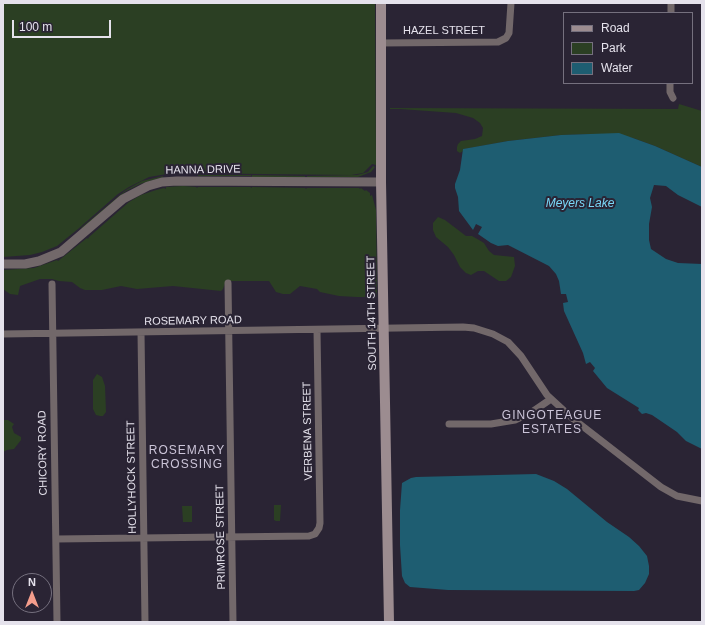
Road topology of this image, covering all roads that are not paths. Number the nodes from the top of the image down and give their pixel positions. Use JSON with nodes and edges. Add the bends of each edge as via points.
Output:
{"nodes":[{"id":1,"x":381,"y":3,"type":"edge"},
{"id":2,"x":511,"y":3,"type":"edge"},
{"id":3,"x":381,"y":43,"type":"junction"},
{"id":4,"x":670,"y":84,"type":"edge"},
{"id":5,"x":673,"y":98,"type":"dead end"},
{"id":6,"x":381,"y":182,"type":"junction"},
{"id":7,"x":3,"y":264,"type":"edge"},
{"id":8,"x":52,"y":284,"type":"dead end"},
{"id":9,"x":228,"y":284,"type":"dead end"},
{"id":10,"x":384,"y":328,"type":"junction"},
{"id":11,"x":318,"y":330,"type":"junction"},
{"id":12,"x":229,"y":331,"type":"junction"},
{"id":13,"x":141,"y":332,"type":"junction"},
{"id":14,"x":52,"y":333,"type":"junction"},
{"id":15,"x":3,"y":334,"type":"edge"},
{"id":16,"x":551,"y":399,"type":"junction"},
{"id":17,"x":449,"y":424,"type":"dead end"},
{"id":18,"x":702,"y":501,"type":"edge"},
{"id":19,"x":231,"y":537,"type":"junction"},
{"id":20,"x":144,"y":538,"type":"junction"},
{"id":21,"x":56,"y":539,"type":"junction"},
{"id":22,"x":57,"y":622,"type":"edge"},
{"id":23,"x":146,"y":622,"type":"edge"},
{"id":24,"x":233,"y":622,"type":"edge"},
{"id":25,"x":389,"y":622,"type":"edge"}],
"edges":[{"from":1,"to":3,"type":"main road","name":"SOUTH 14TH STREET"},
{"from":2,"to":3,"type":"street","name":"HAZEL STREET","via":[[510,30],[506,38],[498,42]]},
{"from":3,"to":6,"type":"main road","name":"SOUTH 14TH STREET"},
{"from":4,"to":5,"type":"street"},
{"from":6,"to":7,"type":"street","name":"HANNA DRIVE","via":[[162,182],[123,199],[62,252],[39,262]]},
{"from":6,"to":10,"type":"main road","name":"SOUTH 14TH STREET"},
{"from":8,"to":14,"type":"street","name":"CHICORY ROAD"},
{"from":9,"to":12,"type":"street","name":"PRIMROSE STREET"},
{"from":10,"to":11,"type":"street","name":"ROSEMARY ROAD"},
{"from":10,"to":16,"type":"street","name":"ROSEMARY ROAD","via":[[464,327],[493,334],[514,348]]},
{"from":10,"to":25,"type":"main road","name":"SOUTH 14TH STREET"},
{"from":11,"to":12,"type":"street","name":"ROSEMARY ROAD"},
{"from":11,"to":19,"type":"street","name":"VERBENA STREET","via":[[320,523],[317,531],[309,536]]},
{"from":12,"to":13,"type":"street","name":"ROSEMARY ROAD"},
{"from":12,"to":19,"type":"street","name":"PRIMROSE STREET"},
{"from":13,"to":14,"type":"street","name":"ROSEMARY ROAD"},
{"from":13,"to":20,"type":"street","name":"HOLLYHOCK STREET"},
{"from":14,"to":15,"type":"street","name":"ROSEMARY ROAD"},
{"from":14,"to":21,"type":"street","name":"CHICORY ROAD"},
{"from":16,"to":17,"type":"street","via":[[515,420],[491,424]]},
{"from":16,"to":18,"type":"street","name":"ROSEMARY ROAD","via":[[661,487],[677,496]]},
{"from":19,"to":20,"type":"street"},
{"from":19,"to":24,"type":"street","name":"PRIMROSE STREET"},
{"from":20,"to":21,"type":"street"},
{"from":20,"to":23,"type":"street","name":"HOLLYHOCK STREET"},
{"from":21,"to":22,"type":"street","name":"CHICORY ROAD"}]}
